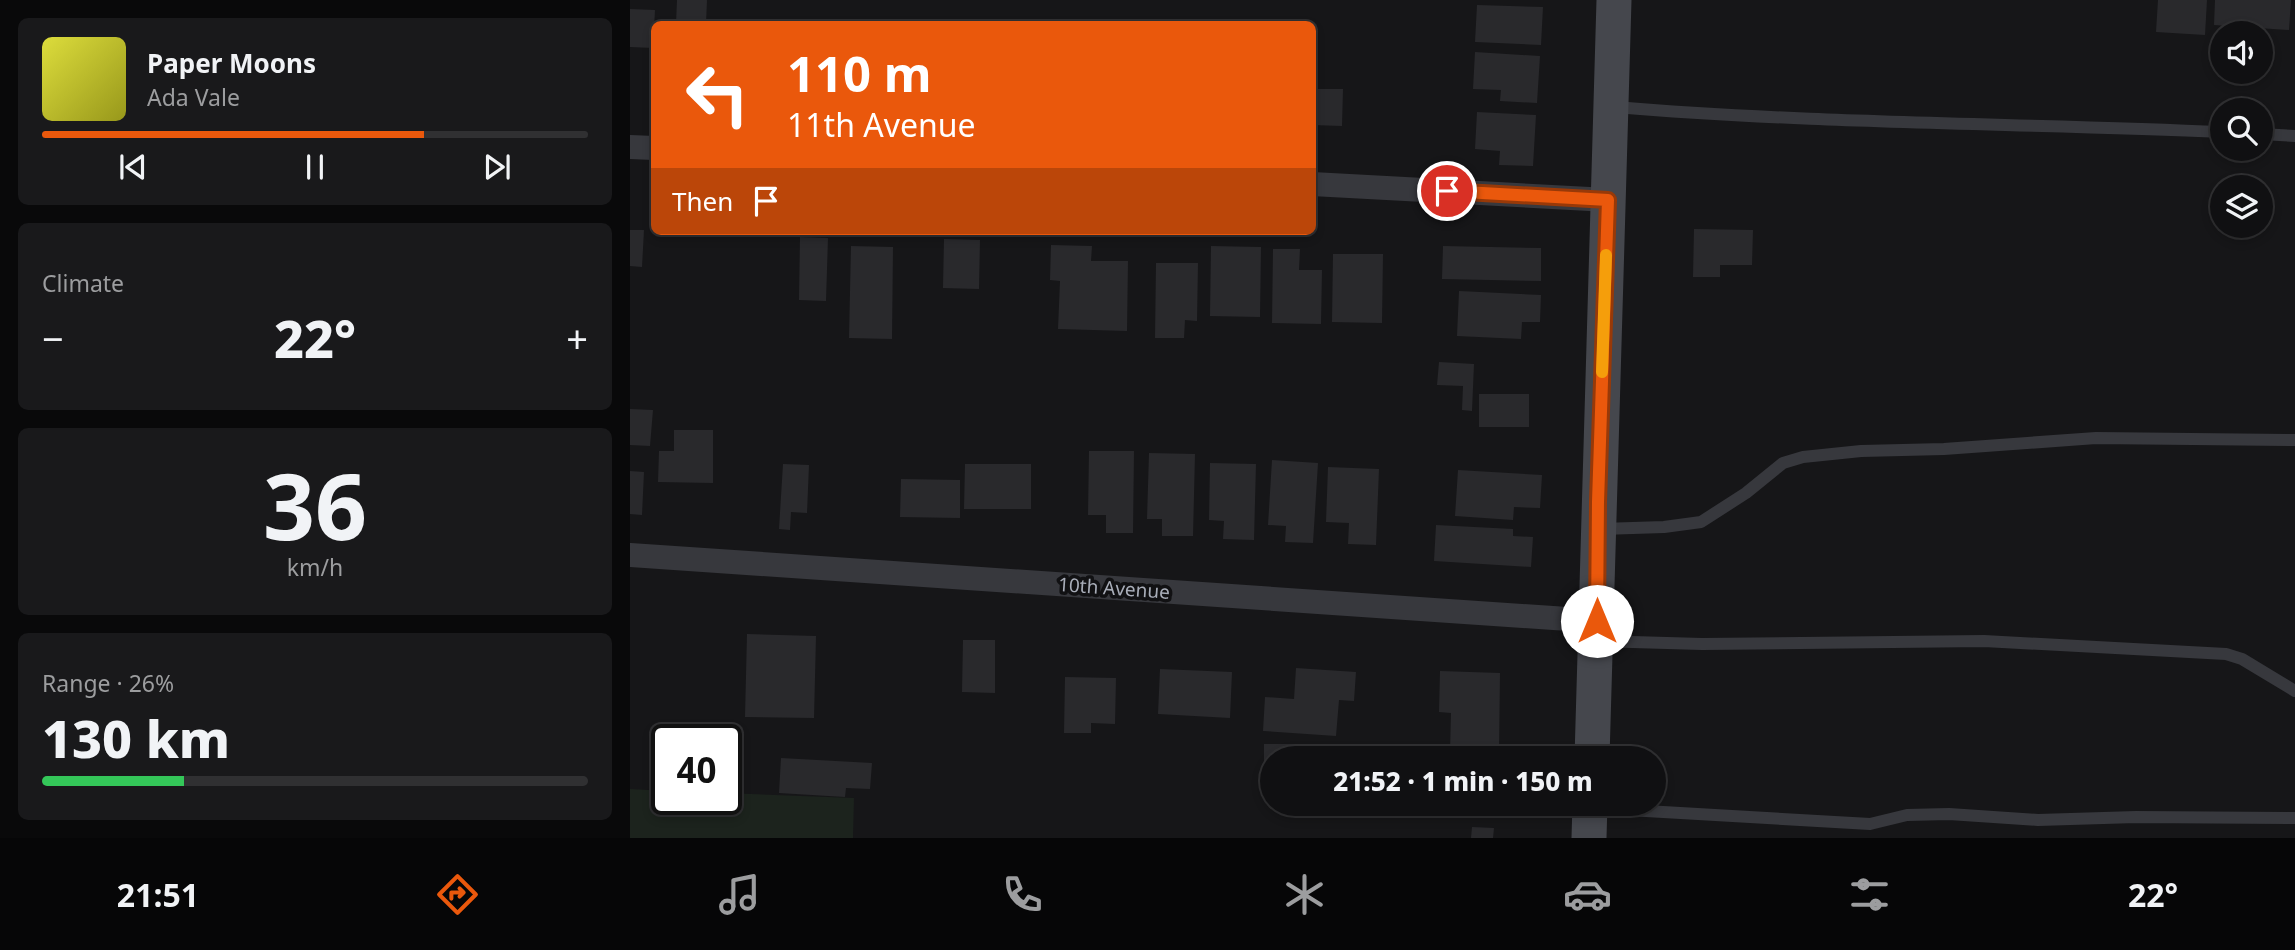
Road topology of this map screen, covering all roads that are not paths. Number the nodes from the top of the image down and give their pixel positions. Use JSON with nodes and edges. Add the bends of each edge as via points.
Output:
{"nodes":[{"id":1,"x":1614,"y":0,"type":"edge"},
{"id":2,"x":1611,"y":107,"type":"junction"},
{"id":3,"x":2210,"y":132,"type":"edge"},
{"id":4,"x":2273,"y":135,"type":"edge"},
{"id":5,"x":2295,"y":136,"type":"edge"},
{"id":6,"x":630,"y":147,"type":"edge"},
{"id":7,"x":651,"y":148,"type":"edge"},
{"id":8,"x":1316,"y":184,"type":"edge"},
{"id":9,"x":1608,"y":200,"type":"junction"},
{"id":10,"x":2295,"y":440,"type":"edge"},
{"id":11,"x":1598,"y":529,"type":"junction"},
{"id":12,"x":630,"y":555,"type":"edge"},
{"id":13,"x":1597,"y":631,"type":"junction"},
{"id":14,"x":2295,"y":691,"type":"edge"},
{"id":15,"x":1592,"y":746,"type":"edge"},
{"id":16,"x":1589,"y":816,"type":"edge"},
{"id":17,"x":2295,"y":818,"type":"edge"}],
"edges":[{"from":1,"to":2,"type":"street"},
{"from":2,"to":3,"type":"lane","via":[[1843,122]]},
{"from":2,"to":9,"type":"street"},
{"from":4,"to":5,"type":"lane"},
{"from":6,"to":7,"type":"street"},
{"from":8,"to":9,"type":"street"},
{"from":9,"to":11,"type":"street"},
{"from":10,"to":11,"type":"lane","via":[[2096,438],[1803,457],[1783,463],[1701,522]]},
{"from":11,"to":13,"type":"street"},
{"from":12,"to":13,"type":"street","name":"10th Avenue"},
{"from":13,"to":14,"type":"lane","via":[[1702,644],[1984,641],[2226,654]]},
{"from":13,"to":15,"type":"street"},
{"from":16,"to":17,"type":"lane","via":[[1870,824],[1906,815],[1950,814],[2038,820]]}]}
